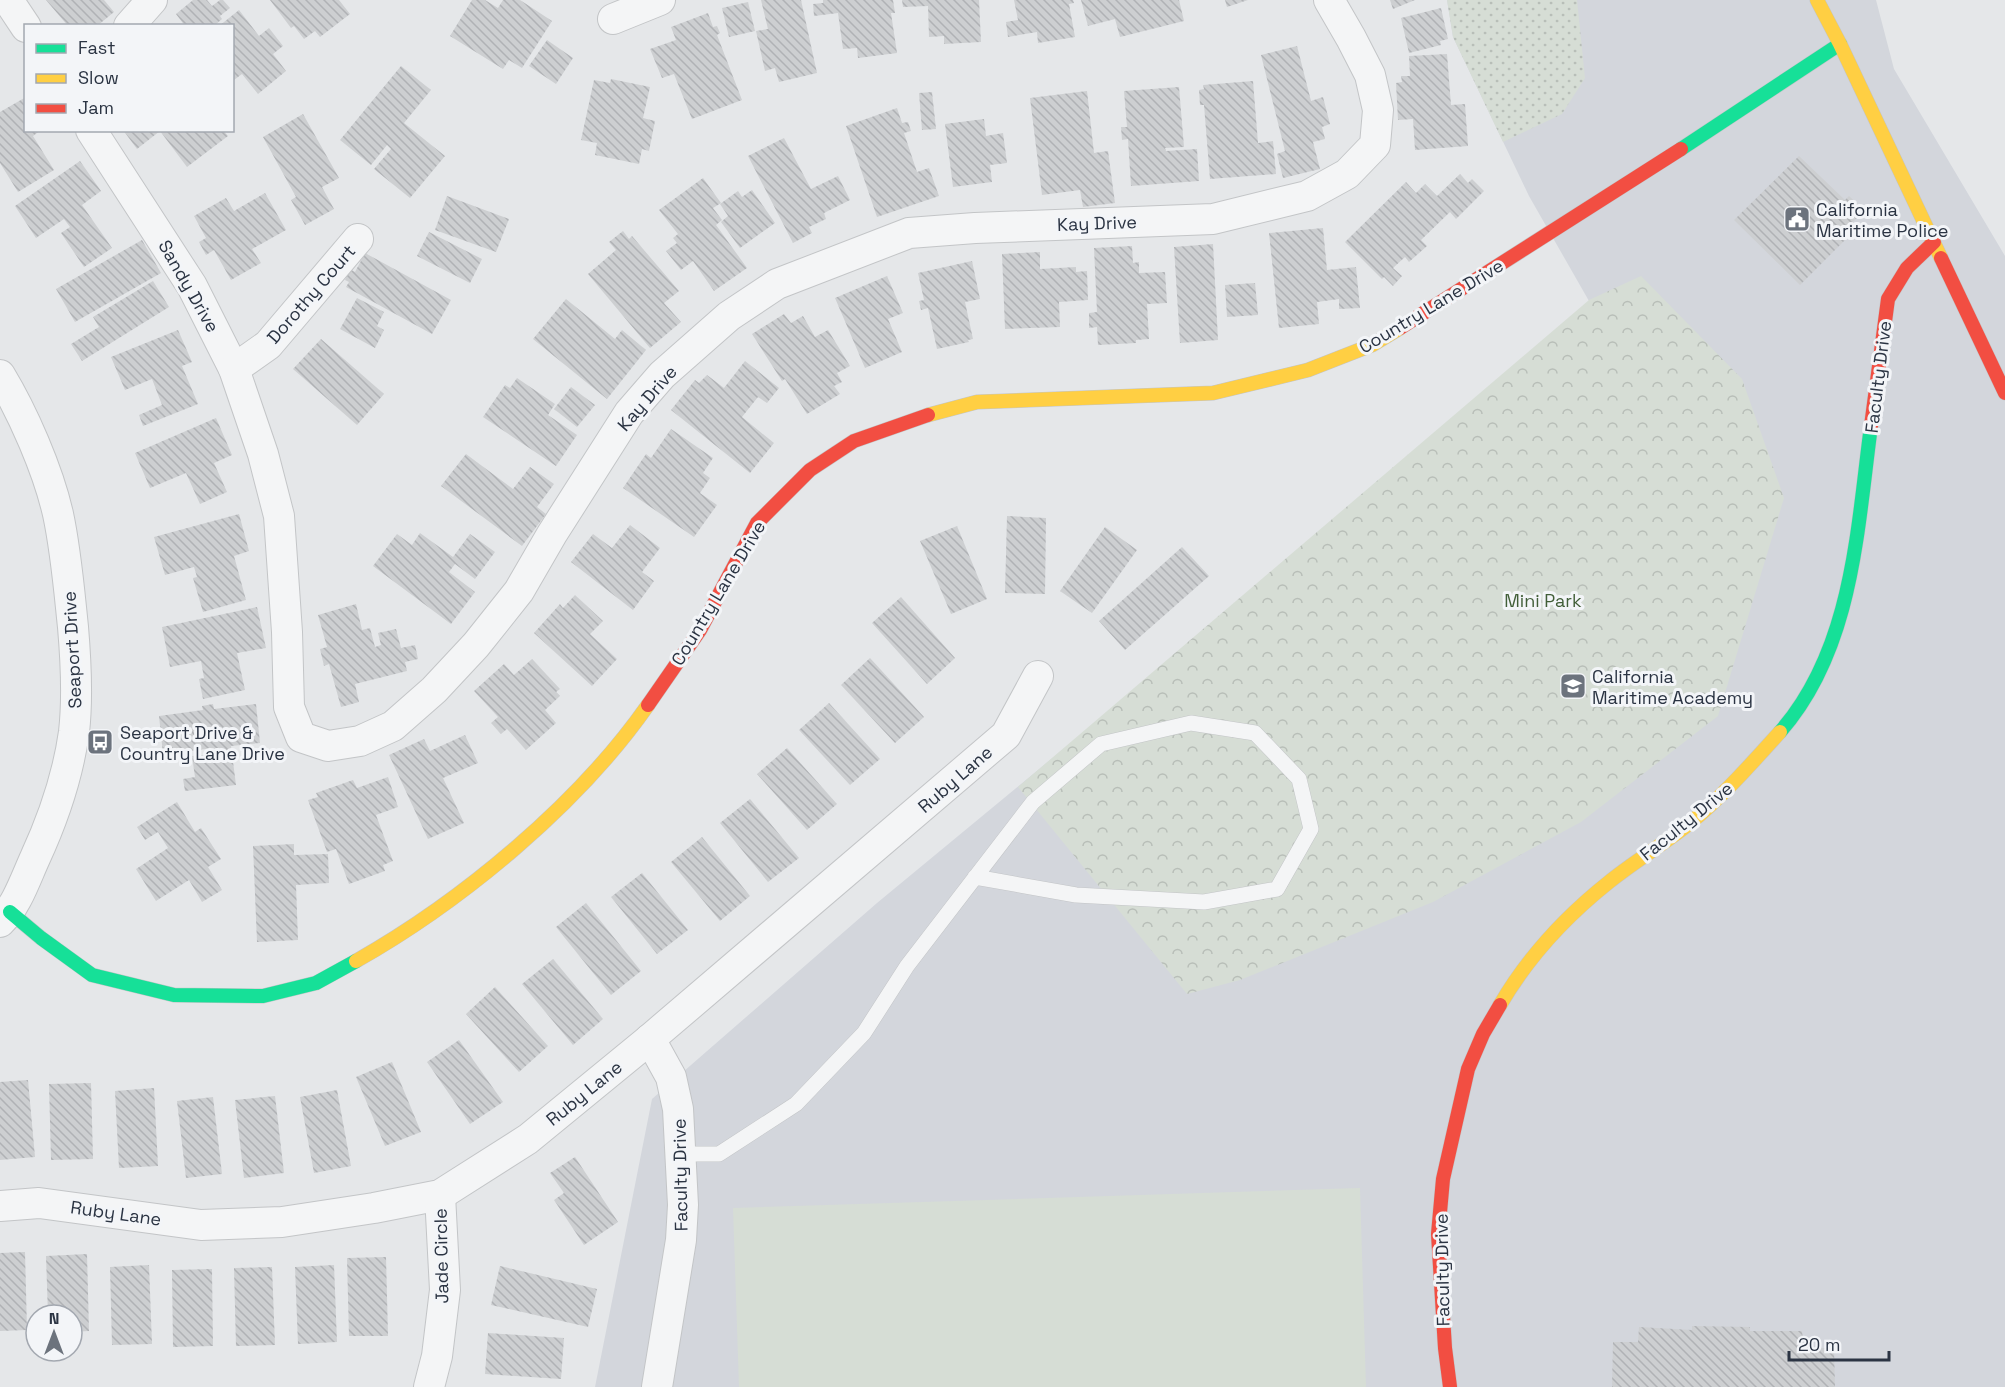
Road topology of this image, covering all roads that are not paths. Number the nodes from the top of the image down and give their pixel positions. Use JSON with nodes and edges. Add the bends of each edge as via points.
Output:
{"nodes":[{"id":1,"x":8,"y":0,"type":"edge"},
{"id":2,"x":152,"y":0,"type":"edge"},
{"id":3,"x":660,"y":0,"type":"edge"},
{"id":4,"x":1329,"y":0,"type":"edge"},
{"id":5,"x":1816,"y":0,"type":"edge"},
{"id":6,"x":613,"y":19,"type":"dead end"},
{"id":7,"x":24,"y":24,"type":"edge"},
{"id":8,"x":131,"y":24,"type":"edge"},
{"id":9,"x":1840,"y":44,"type":"junction"},
{"id":10,"x":92,"y":132,"type":"edge"},
{"id":11,"x":358,"y":239,"type":"dead end"},
{"id":12,"x":1934,"y":242,"type":"junction"},
{"id":13,"x":234,"y":369,"type":"junction"},
{"id":14,"x":0,"y":375,"type":"edge"},
{"id":15,"x":2005,"y":393,"type":"edge"},
{"id":16,"x":262,"y":454,"type":"joint"},
{"id":17,"x":1038,"y":676,"type":"dead end"},
{"id":18,"x":975,"y":877,"type":"junction"},
{"id":19,"x":5,"y":917,"type":"edge"},
{"id":20,"x":650,"y":1039,"type":"junction"},
{"id":21,"x":682,"y":1154,"type":"junction"},
{"id":22,"x":440,"y":1195,"type":"junction"},
{"id":23,"x":0,"y":1206,"type":"edge"},
{"id":24,"x":429,"y":1387,"type":"edge"},
{"id":25,"x":657,"y":1387,"type":"edge"},
{"id":26,"x":1450,"y":1387,"type":"edge"}],
"edges":[{"from":1,"to":7,"type":"street"},
{"from":2,"to":8,"type":"street"},
{"from":3,"to":6,"type":"street"},
{"from":4,"to":16,"type":"street","name":"Kay Drive","via":[[1370,75],[1378,110],[1375,145],[1347,174],[1308,196],[1213,219],[909,233],[777,284],[729,316],[662,375],[629,413],[519,591],[476,645],[393,726],[360,741],[328,746],[301,737],[289,706],[279,516]]},
{"from":5,"to":9,"type":"street"},
{"from":9,"to":12,"type":"street"},
{"from":9,"to":19,"type":"street","name":"Country Lane Drive","via":[[1700,138],[1372,345],[1308,370],[1214,393],[977,402],[919,417],[854,441],[810,470],[757,523],[700,630],[630,730],[560,807],[476,880],[394,939],[316,983],[263,996],[174,995],[92,975]]},
{"from":10,"to":13,"type":"street","name":"Sandy Drive","via":[[192,286]]},
{"from":11,"to":13,"type":"street","name":"Dorothy Court","via":[[268,345]]},
{"from":12,"to":15,"type":"street"},
{"from":12,"to":26,"type":"street","name":"Faculty Drive","via":[[1907,265],[1888,299],[1853,560],[1842,612],[1818,675],[1790,720],[1739,778],[1690,823],[1608,882],[1562,922],[1507,993],[1468,1069],[1443,1179],[1438,1234]]},
{"from":13,"to":16,"type":"street","name":"Sandy Drive"},
{"from":14,"to":19,"type":"street","name":"Seaport Drive","via":[[37,453],[58,513],[69,583],[76,705],[65,774],[45,837]]},
{"from":17,"to":20,"type":"street","name":"Ruby Lane","via":[[1006,735]]},
{"from":18,"to":18,"type":"lane","via":[[1033,802],[1101,744],[1191,723],[1255,733],[1299,779],[1311,829],[1277,889],[1204,902],[1076,895]]},
{"from":18,"to":21,"type":"lane","via":[[907,966],[864,1034],[796,1104],[719,1154]]},
{"from":20,"to":21,"type":"street","name":"Faculty Drive","via":[[671,1077]]},
{"from":20,"to":22,"type":"street","name":"Ruby Lane","via":[[528,1139]]},
{"from":21,"to":25,"type":"street","name":"Faculty Drive","via":[[681,1240]]},
{"from":22,"to":23,"type":"street","name":"Ruby Lane","via":[[282,1222],[201,1225],[39,1203]]},
{"from":22,"to":24,"type":"street","name":"Jade Circle","via":[[445,1290]]}]}
